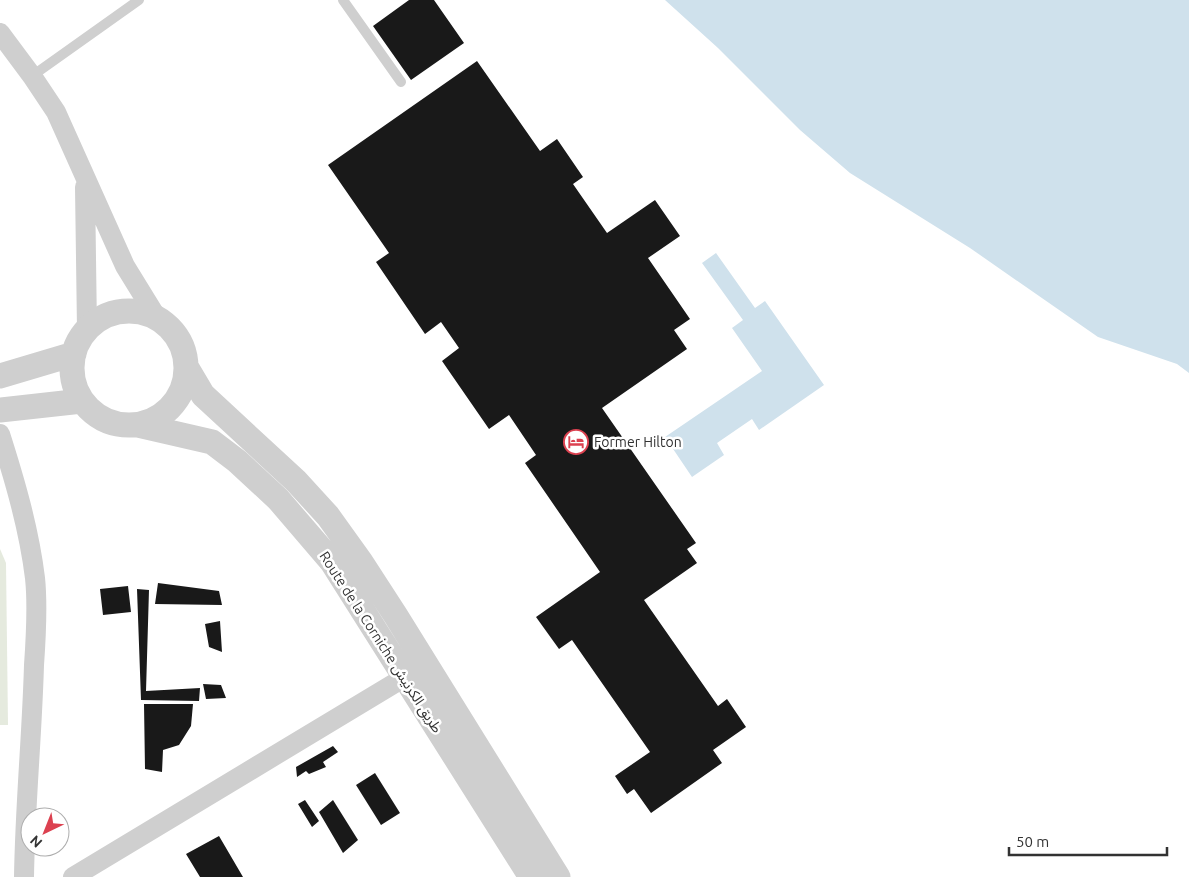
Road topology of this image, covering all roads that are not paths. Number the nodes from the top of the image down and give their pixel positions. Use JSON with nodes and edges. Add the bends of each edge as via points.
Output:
{"nodes":[{"id":1,"x":139,"y":0,"type":"edge"},
{"id":2,"x":343,"y":0,"type":"edge"},
{"id":3,"x":0,"y":33,"type":"edge"},
{"id":4,"x":32,"y":76,"type":"junction"},
{"id":5,"x":401,"y":82,"type":"dead end"},
{"id":6,"x":85,"y":178,"type":"junction"},
{"id":7,"x":157,"y":318,"type":"junction"},
{"id":8,"x":87,"y":329,"type":"junction"},
{"id":9,"x":74,"y":354,"type":"junction"},
{"id":10,"x":187,"y":368,"type":"junction"},
{"id":11,"x":0,"y":376,"type":"edge"},
{"id":12,"x":82,"y":401,"type":"junction"},
{"id":13,"x":0,"y":410,"type":"edge"},
{"id":14,"x":138,"y":425,"type":"junction"},
{"id":15,"x":0,"y":434,"type":"edge"},
{"id":16,"x":405,"y":677,"type":"junction"},
{"id":17,"x":24,"y":877,"type":"edge"},
{"id":18,"x":73,"y":877,"type":"edge"},
{"id":19,"x":531,"y":877,"type":"edge"},
{"id":20,"x":558,"y":877,"type":"edge"}],
"edges":[{"from":1,"to":4,"type":"lane"},
{"from":2,"to":5,"type":"lane"},
{"from":3,"to":4,"type":"street"},
{"from":4,"to":6,"type":"street","via":[[56,112]]},
{"from":6,"to":7,"type":"street","via":[[124,266]]},
{"from":6,"to":8,"type":"street"},
{"from":7,"to":8,"type":"street","via":[[139,312],[120,312],[102,318]]},
{"from":7,"to":10,"type":"street","via":[[176,336],[183,348]]},
{"from":8,"to":9,"type":"street"},
{"from":9,"to":11,"type":"street"},
{"from":9,"to":12,"type":"street","via":[[72,370]]},
{"from":10,"to":14,"type":"street","via":[[184,388],[173,406],[157,419]]},
{"from":10,"to":20,"type":"street","name":"Route de la Corniche طريق الكرنيش","via":[[203,395],[296,481],[328,516],[361,562]]},
{"from":12,"to":13,"type":"street"},
{"from":12,"to":14,"type":"street","via":[[107,421]]},
{"from":14,"to":16,"type":"street","name":"Route de la Corniche طريق الكرنيش","via":[[212,442],[278,499],[332,562]]},
{"from":15,"to":17,"type":"street","via":[[20,495],[35,579],[35,649]]},
{"from":16,"to":18,"type":"street"},
{"from":16,"to":19,"type":"street","name":"Route de la Corniche طريق الكرنيش"}]}
